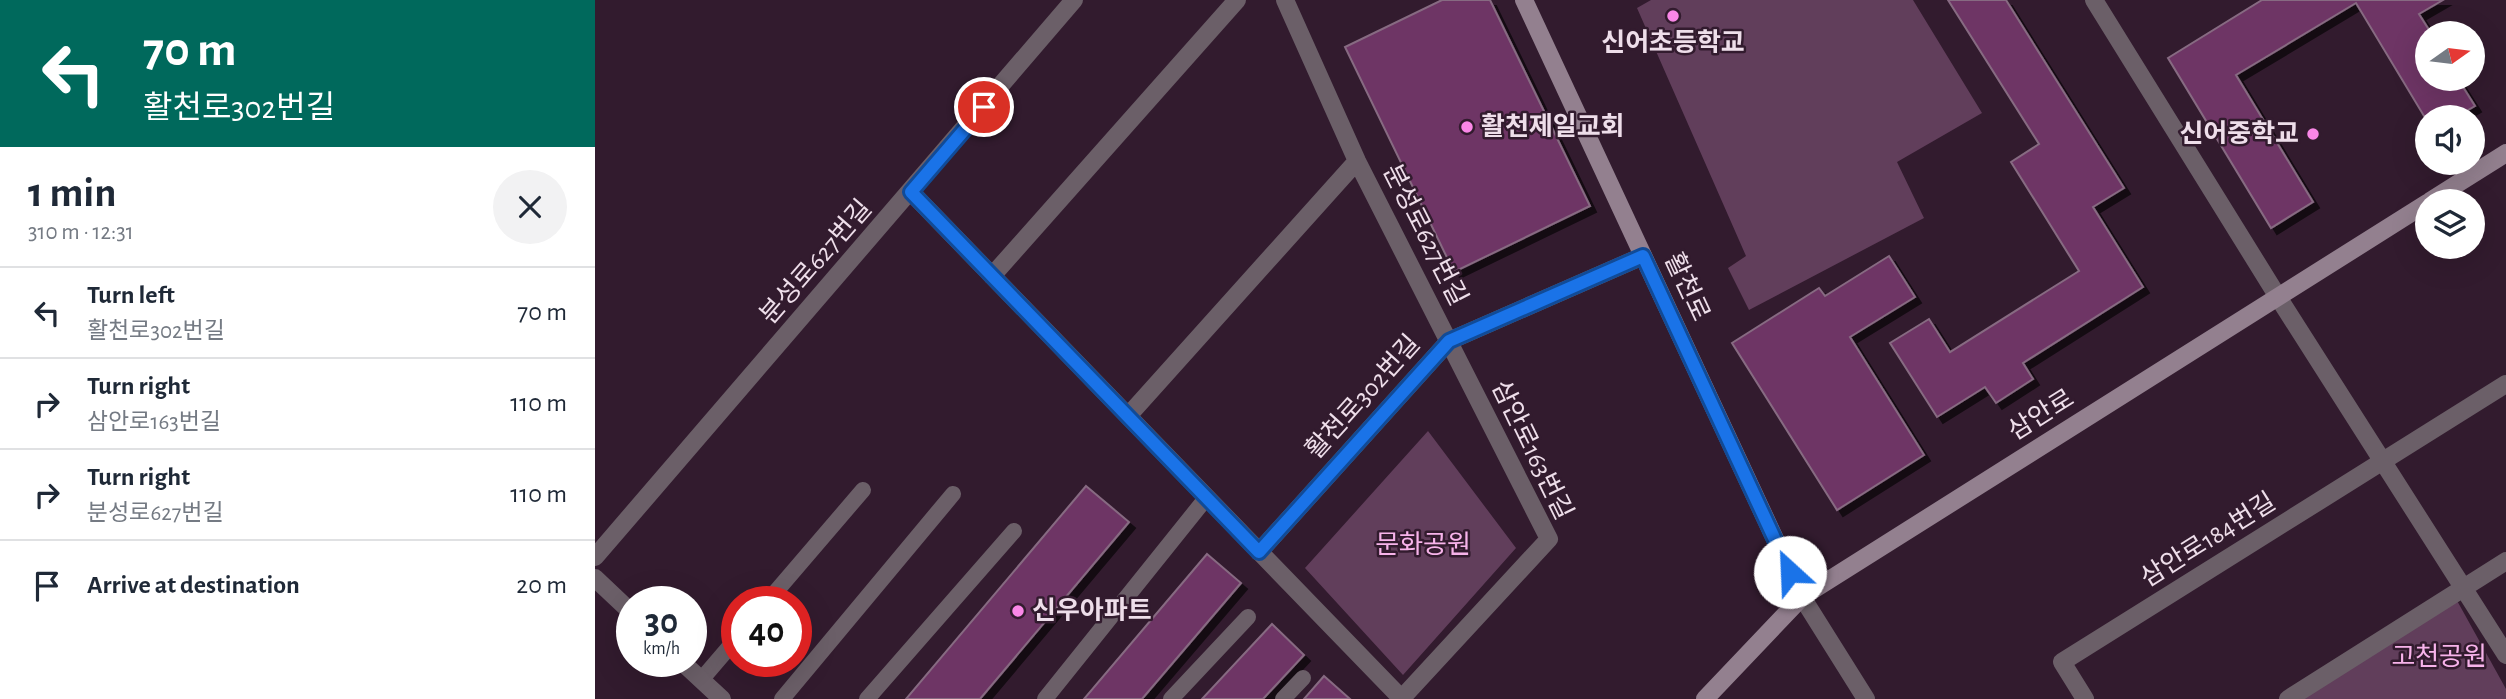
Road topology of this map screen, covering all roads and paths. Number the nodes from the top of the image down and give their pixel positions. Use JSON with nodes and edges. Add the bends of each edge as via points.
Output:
{"nodes":[{"id":1,"x":1074,"y":0,"type":"edge"},
{"id":2,"x":1237,"y":0,"type":"edge"},
{"id":3,"x":1285,"y":0,"type":"edge"},
{"id":4,"x":1524,"y":0,"type":"edge"},
{"id":5,"x":2094,"y":0,"type":"edge"},
{"id":6,"x":2506,"y":153,"type":"edge"},
{"id":7,"x":1357,"y":161,"type":"junction"},
{"id":8,"x":2449,"y":189,"type":"edge"},
{"id":9,"x":911,"y":192,"type":"junction"},
{"id":10,"x":2415,"y":211,"type":"edge"},
{"id":11,"x":1643,"y":256,"type":"junction"},
{"id":12,"x":992,"y":276,"type":"junction"},
{"id":13,"x":2278,"y":297,"type":"junction"},
{"id":14,"x":1449,"y":341,"type":"junction"},
{"id":15,"x":2506,"y":384,"type":"edge"},
{"id":16,"x":1128,"y":416,"type":"junction"},
{"id":17,"x":2383,"y":461,"type":"junction"},
{"id":18,"x":863,"y":489,"type":"dead end"},
{"id":19,"x":953,"y":494,"type":"dead end"},
{"id":20,"x":1207,"y":498,"type":"junction"},
{"id":21,"x":1014,"y":531,"type":"dead end"},
{"id":22,"x":1259,"y":552,"type":"junction"},
{"id":23,"x":595,"y":557,"type":"edge"},
{"id":24,"x":2506,"y":561,"type":"edge"},
{"id":25,"x":595,"y":578,"type":"edge"},
{"id":26,"x":781,"y":586,"type":"edge"},
{"id":27,"x":2463,"y":588,"type":"junction"},
{"id":28,"x":1802,"y":597,"type":"junction"},
{"id":29,"x":616,"y":598,"type":"edge"},
{"id":30,"x":1248,"y":617,"type":"dead end"},
{"id":31,"x":2506,"y":655,"type":"edge"},
{"id":32,"x":721,"y":657,"type":"edge"},
{"id":33,"x":698,"y":677,"type":"edge"},
{"id":34,"x":1303,"y":678,"type":"dead end"},
{"id":35,"x":701,"y":680,"type":"junction"},
{"id":36,"x":722,"y":699,"type":"edge"},
{"id":37,"x":782,"y":699,"type":"edge"},
{"id":38,"x":867,"y":699,"type":"edge"},
{"id":39,"x":1045,"y":699,"type":"edge"},
{"id":40,"x":1171,"y":699,"type":"edge"},
{"id":41,"x":1283,"y":699,"type":"edge"},
{"id":42,"x":1401,"y":699,"type":"edge"},
{"id":43,"x":1705,"y":699,"type":"edge"},
{"id":44,"x":1866,"y":699,"type":"edge"},
{"id":45,"x":2085,"y":699,"type":"edge"},
{"id":46,"x":2288,"y":699,"type":"edge"}],
"edges":[{"from":1,"to":9,"type":"street","name":"분성로627번길"},
{"from":2,"to":12,"type":"street"},
{"from":3,"to":7,"type":"street","name":"분성로627번길"},
{"from":4,"to":11,"type":"main road","name":"활천로"},
{"from":5,"to":13,"type":"street"},
{"from":6,"to":8,"type":"main road","name":"삼안로"},
{"from":7,"to":14,"type":"street","name":"분성로627번길"},
{"from":7,"to":16,"type":"street"},
{"from":9,"to":12,"type":"street","name":"삼안로163번길"},
{"from":9,"to":23,"type":"street","name":"분성로627번길"},
{"from":10,"to":13,"type":"main road","name":"삼안로"},
{"from":11,"to":14,"type":"street","name":"활천로302번길"},
{"from":11,"to":28,"type":"main road","name":"활천로"},
{"from":12,"to":16,"type":"street","name":"삼안로163번길"},
{"from":13,"to":17,"type":"street"},
{"from":13,"to":28,"type":"main road","name":"삼안로"},
{"from":14,"to":22,"type":"street","name":"활천로302번길"},
{"from":14,"to":42,"type":"street","name":"삼안로163번길","via":[[1549,539]]},
{"from":15,"to":17,"type":"street","name":"삼안로184번길"},
{"from":16,"to":20,"type":"street","name":"삼안로163번길"},
{"from":17,"to":27,"type":"street"},
{"from":17,"to":45,"type":"street","name":"삼안로184번길","via":[[2062,662]]},
{"from":18,"to":26,"type":"lane"},
{"from":19,"to":37,"type":"lane"},
{"from":20,"to":22,"type":"street","name":"삼안로163번길"},
{"from":20,"to":39,"type":"lane"},
{"from":21,"to":38,"type":"lane"},
{"from":22,"to":42,"type":"street","name":"삼안로163번길"},
{"from":24,"to":27,"type":"street"},
{"from":25,"to":29,"type":"street"},
{"from":27,"to":31,"type":"street"},
{"from":27,"to":46,"type":"street"},
{"from":28,"to":43,"type":"main road","name":"삼안로"},
{"from":28,"to":44,"type":"street"},
{"from":30,"to":40,"type":"lane"},
{"from":32,"to":35,"type":"lane"},
{"from":33,"to":35,"type":"street"},
{"from":34,"to":41,"type":"lane"},
{"from":35,"to":36,"type":"street"}]}
